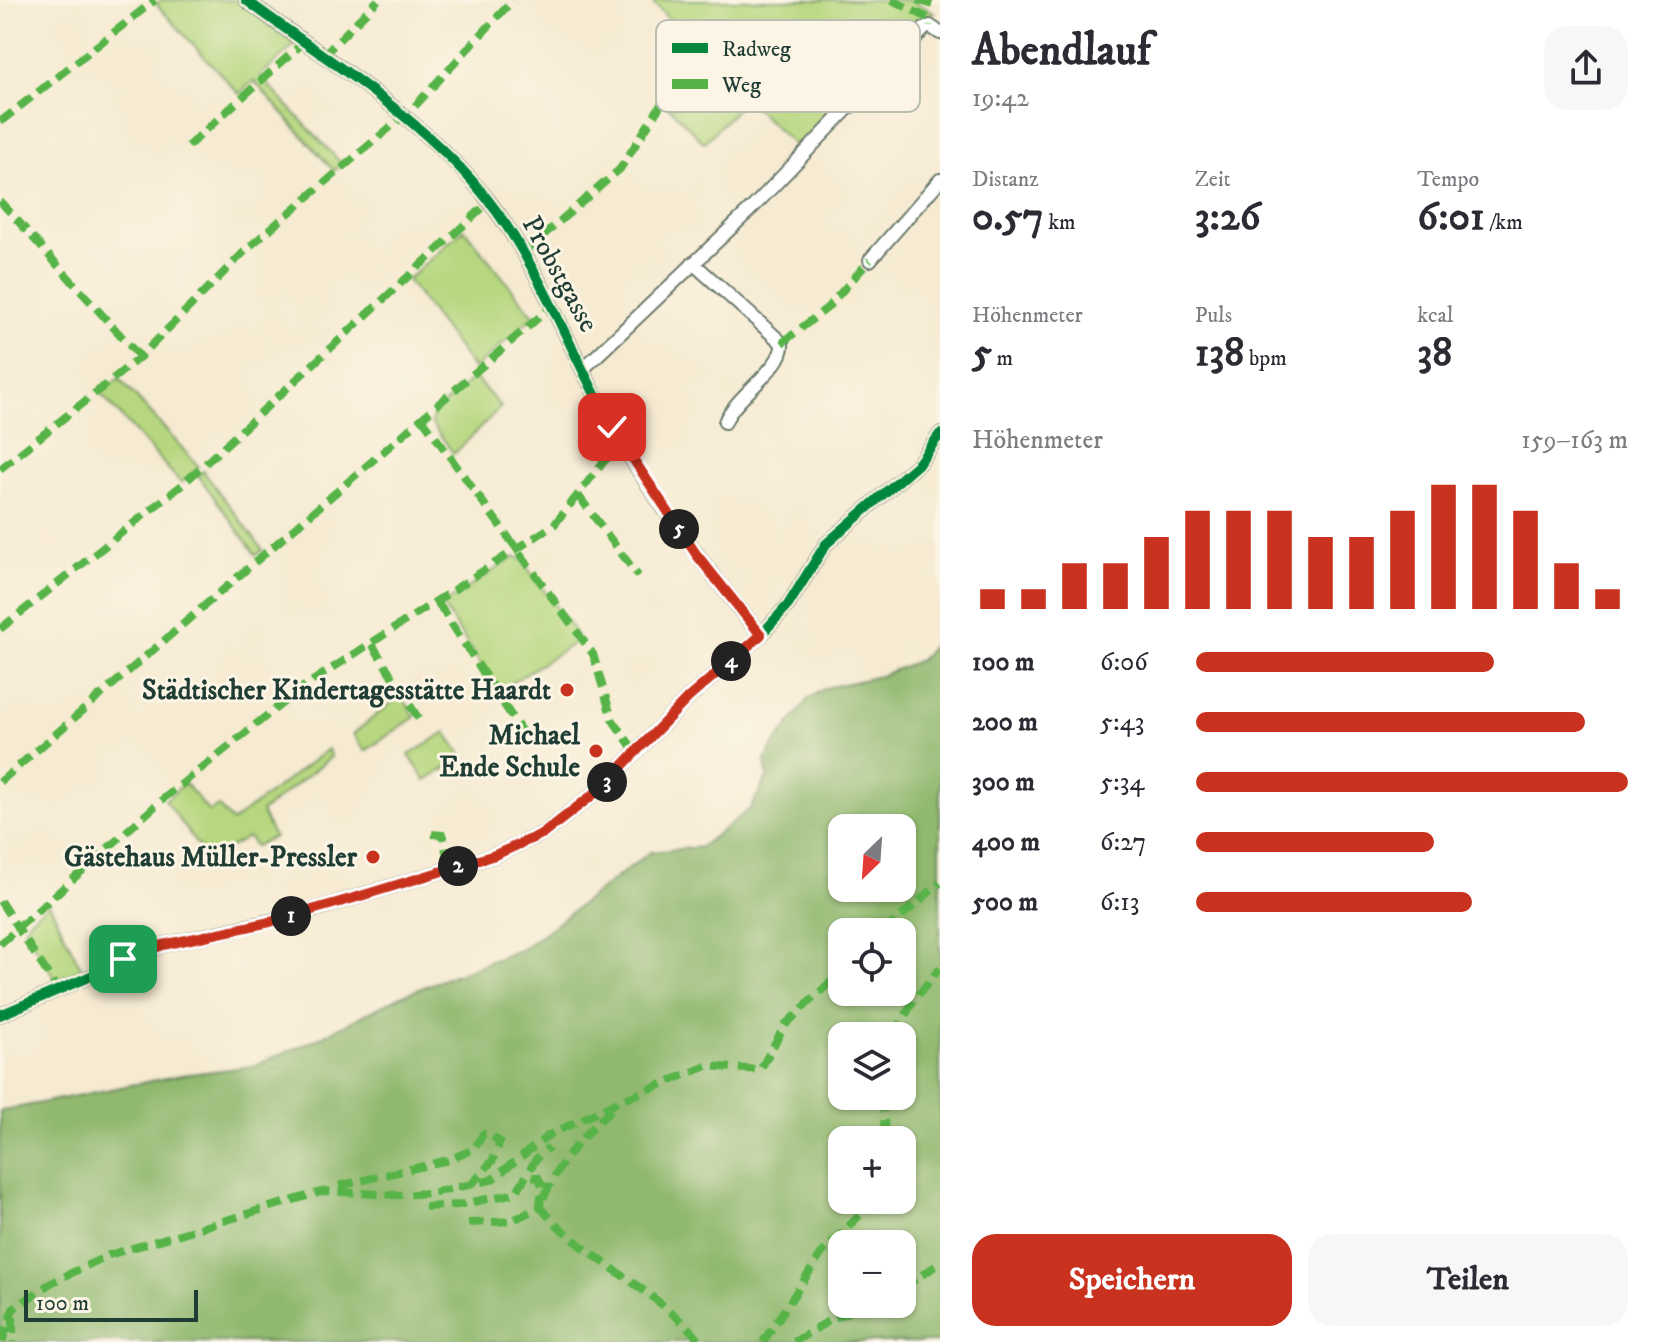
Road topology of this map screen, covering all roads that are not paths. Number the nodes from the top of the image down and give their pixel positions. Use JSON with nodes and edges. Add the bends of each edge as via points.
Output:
{"nodes":[{"id":1,"x":246,"y":0,"type":"edge"},
{"id":2,"x":920,"y":33,"type":"edge"},
{"id":3,"x":940,"y":33,"type":"edge"},
{"id":4,"x":845,"y":112,"type":"edge"},
{"id":5,"x":940,"y":180,"type":"edge"},
{"id":6,"x":870,"y":260,"type":"dead end"},
{"id":7,"x":693,"y":263,"type":"junction"},
{"id":8,"x":584,"y":368,"type":"junction"},
{"id":9,"x":725,"y":422,"type":"dead end"},
{"id":10,"x":940,"y":434,"type":"edge"},
{"id":11,"x":761,"y":635,"type":"junction"},
{"id":12,"x":0,"y":1015,"type":"edge"}],
"edges":[{"from":1,"to":8,"type":"street","name":"Probstgasse","via":[[403,117],[476,186],[523,253]]},
{"from":2,"to":3,"type":"street","via":[[933,26]]},
{"from":4,"to":7,"type":"street"},
{"from":5,"to":6,"type":"street"},
{"from":7,"to":8,"type":"street"},
{"from":7,"to":9,"type":"street","via":[[782,343],[779,359],[734,405]]},
{"from":8,"to":11,"type":"street","name":"Probstgasse","via":[[612,427],[672,519]]},
{"from":10,"to":11,"type":"street","via":[[919,463],[826,544],[788,605]]},
{"from":11,"to":12,"type":"street","via":[[688,698],[599,790],[544,833],[495,855],[297,915],[163,945]]}]}
